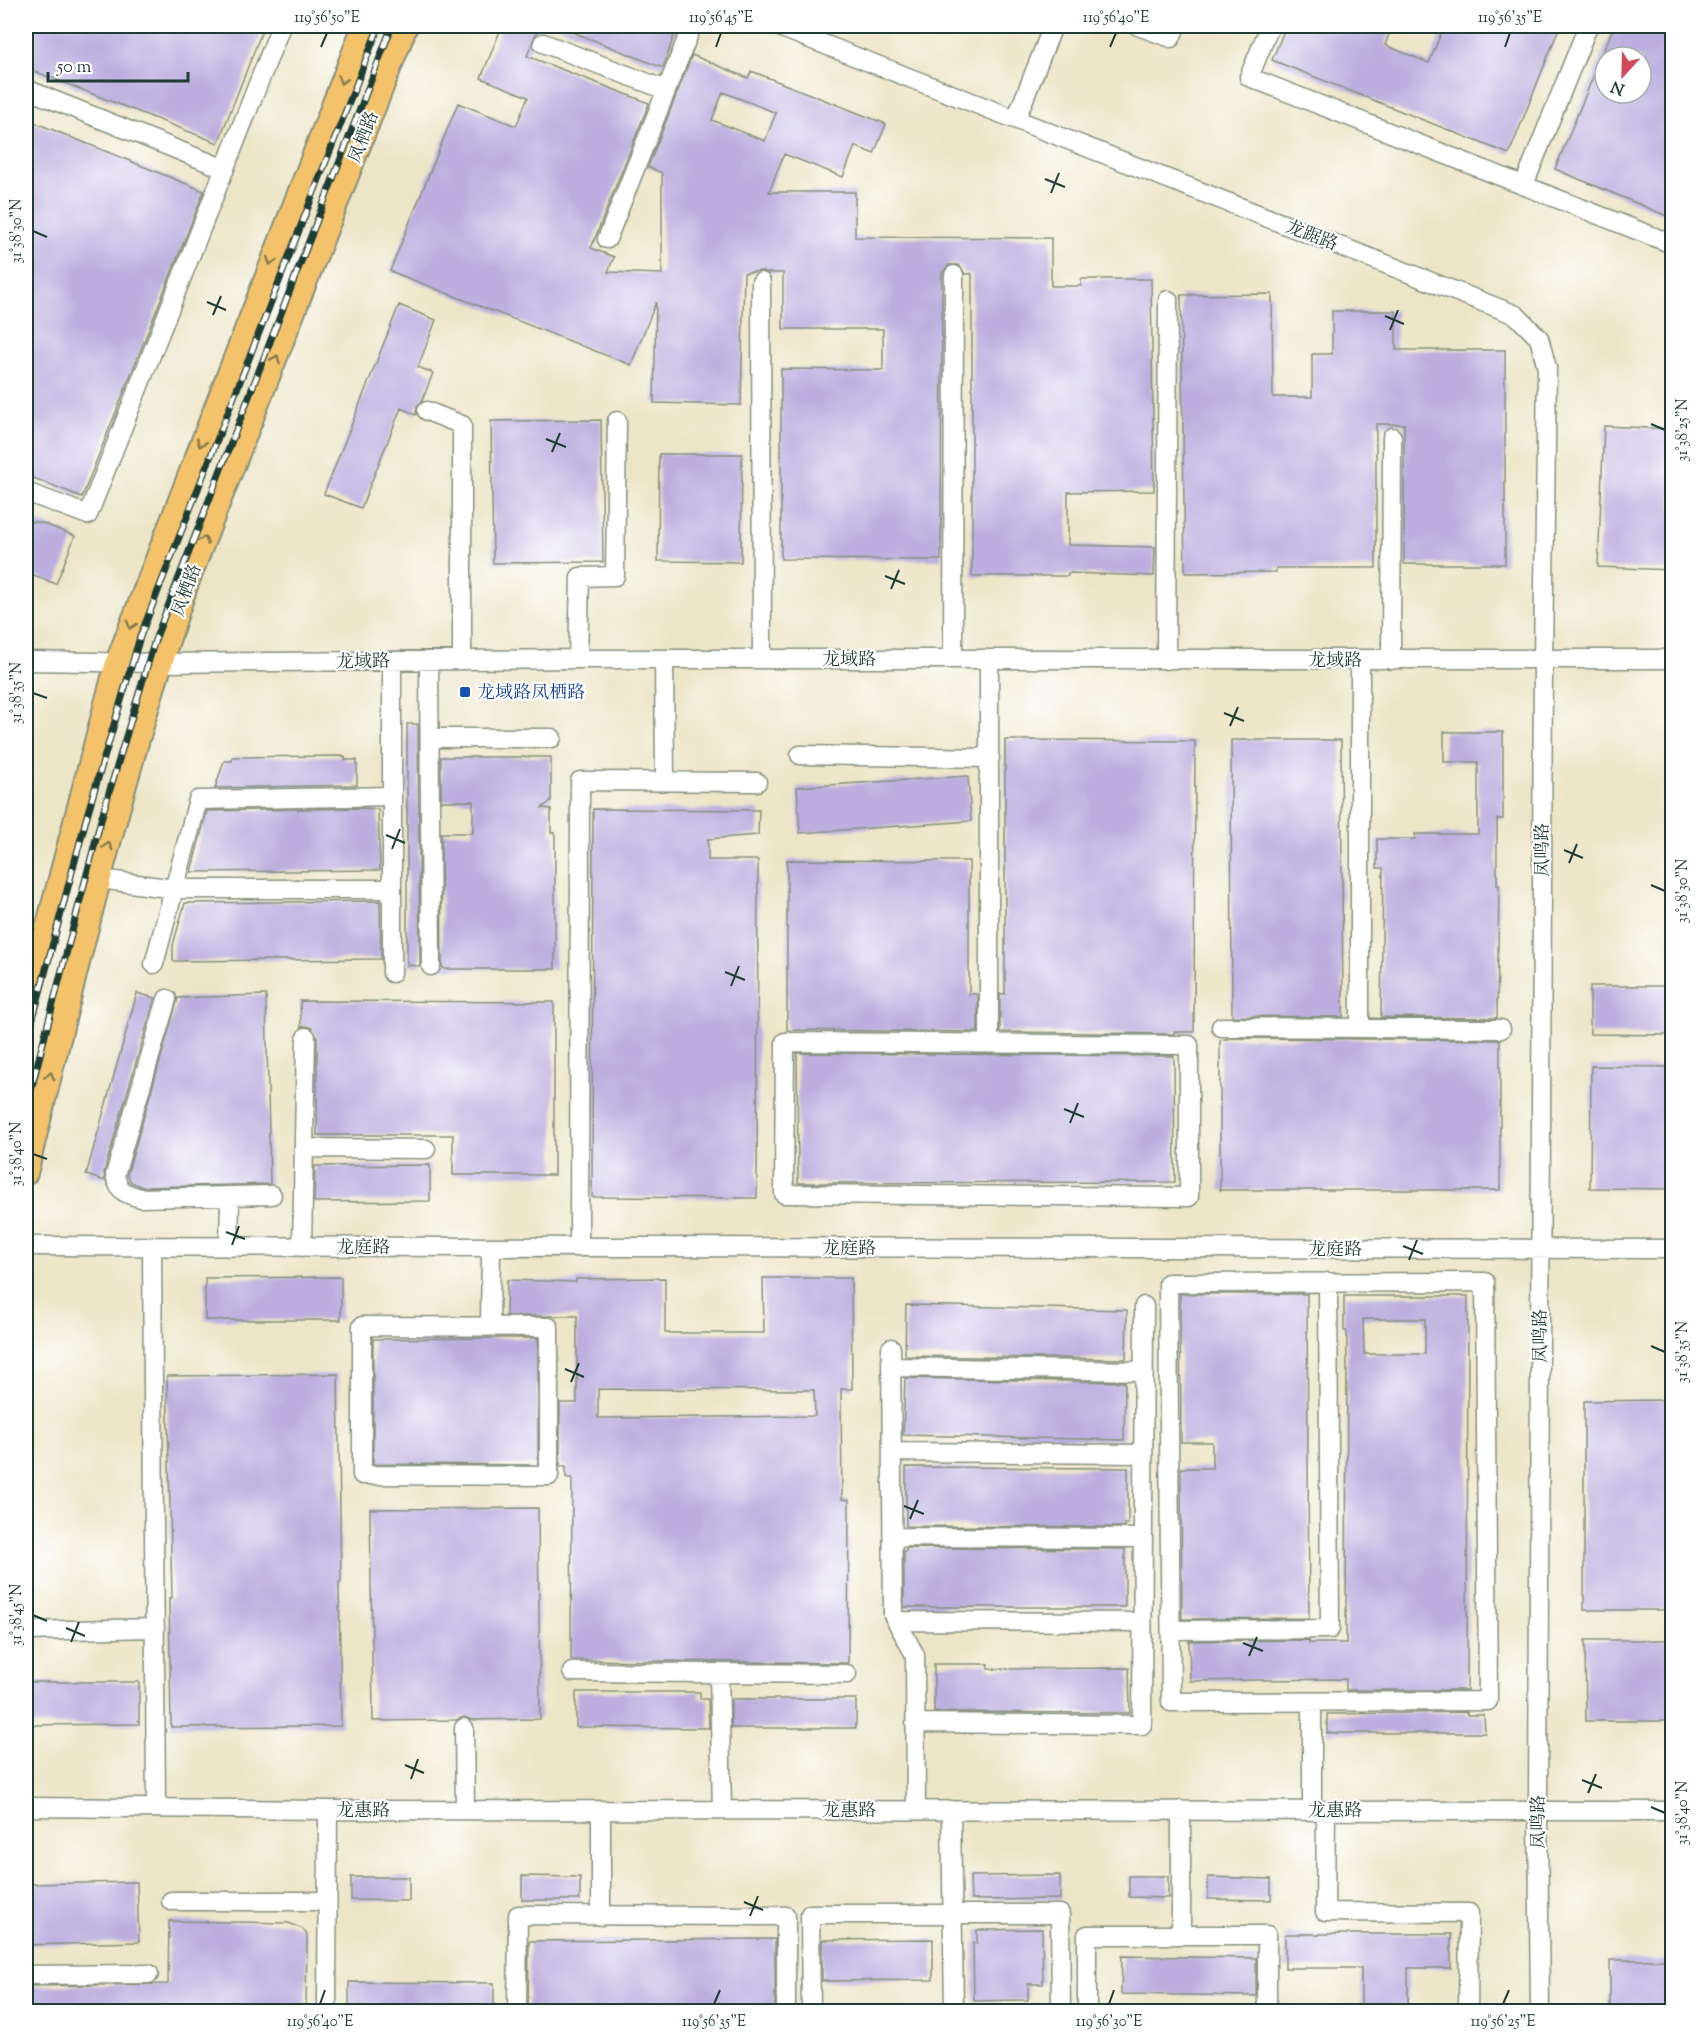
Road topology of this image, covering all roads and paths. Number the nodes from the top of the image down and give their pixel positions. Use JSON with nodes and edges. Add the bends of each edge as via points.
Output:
{"nodes":[{"id":1,"x":281,"y":26,"type":"edge"},
{"id":2,"x":364,"y":26,"type":"edge"},
{"id":3,"x":406,"y":26,"type":"edge"},
{"id":4,"x":692,"y":26,"type":"edge"},
{"id":5,"x":777,"y":26,"type":"edge"},
{"id":6,"x":1053,"y":26,"type":"edge"},
{"id":7,"x":1138,"y":26,"type":"edge"},
{"id":8,"x":1176,"y":26,"type":"edge"},
{"id":9,"x":1270,"y":26,"type":"edge"},
{"id":10,"x":1588,"y":26,"type":"edge"},
{"id":11,"x":543,"y":43,"type":"dead end"},
{"id":12,"x":26,"y":89,"type":"edge"},
{"id":13,"x":666,"y":90,"type":"junction"},
{"id":14,"x":1016,"y":119,"type":"junction"},
{"id":15,"x":225,"y":169,"type":"junction"},
{"id":16,"x":1524,"y":185,"type":"junction"},
{"id":17,"x":607,"y":238,"type":"dead end"},
{"id":18,"x":1672,"y":244,"type":"edge"},
{"id":19,"x":954,"y":275,"type":"dead end"},
{"id":20,"x":761,"y":282,"type":"dead end"},
{"id":21,"x":1168,"y":300,"type":"dead end"},
{"id":22,"x":427,"y":411,"type":"dead end"},
{"id":23,"x":617,"y":421,"type":"dead end"},
{"id":24,"x":1392,"y":437,"type":"dead end"},
{"id":25,"x":26,"y":492,"type":"edge"},
{"id":26,"x":151,"y":572,"type":"junction"},
{"id":27,"x":187,"y":583,"type":"junction"},
{"id":28,"x":578,"y":659,"type":"junction"},
{"id":29,"x":664,"y":659,"type":"junction"},
{"id":30,"x":762,"y":659,"type":"junction"},
{"id":31,"x":953,"y":659,"type":"junction"},
{"id":32,"x":989,"y":659,"type":"junction"},
{"id":33,"x":1672,"y":659,"type":"edge"},
{"id":34,"x":462,"y":660,"type":"junction"},
{"id":35,"x":1166,"y":660,"type":"junction"},
{"id":36,"x":1360,"y":660,"type":"junction"},
{"id":37,"x":1391,"y":660,"type":"junction"},
{"id":38,"x":1543,"y":660,"type":"junction"},
{"id":39,"x":392,"y":661,"type":"junction"},
{"id":40,"x":429,"y":661,"type":"junction"},
{"id":41,"x":26,"y":662,"type":"edge"},
{"id":42,"x":117,"y":662,"type":"junction"},
{"id":43,"x":160,"y":663,"type":"junction"},
{"id":44,"x":430,"y":738,"type":"junction"},
{"id":45,"x":552,"y":738,"type":"dead end"},
{"id":46,"x":94,"y":744,"type":"junction"},
{"id":47,"x":800,"y":755,"type":"dead end"},
{"id":48,"x":131,"y":758,"type":"junction"},
{"id":49,"x":990,"y":758,"type":"junction"},
{"id":50,"x":665,"y":782,"type":"junction"},
{"id":51,"x":757,"y":782,"type":"dead end"},
{"id":52,"x":392,"y":796,"type":"junction"},
{"id":53,"x":100,"y":879,"type":"junction"},
{"id":54,"x":391,"y":889,"type":"junction"},
{"id":55,"x":175,"y":890,"type":"junction"},
{"id":56,"x":154,"y":963,"type":"dead end"},
{"id":57,"x":431,"y":966,"type":"dead end"},
{"id":58,"x":392,"y":973,"type":"dead end"},
{"id":59,"x":167,"y":999,"type":"dead end"},
{"id":60,"x":26,"y":1008,"type":"edge"},
{"id":61,"x":1221,"y":1026,"type":"dead end"},
{"id":62,"x":1360,"y":1028,"type":"junction"},
{"id":63,"x":1501,"y":1029,"type":"dead end"},
{"id":64,"x":306,"y":1037,"type":"dead end"},
{"id":65,"x":989,"y":1044,"type":"junction"},
{"id":66,"x":304,"y":1148,"type":"junction"},
{"id":67,"x":426,"y":1149,"type":"dead end"},
{"id":68,"x":26,"y":1173,"type":"edge"},
{"id":69,"x":273,"y":1195,"type":"dead end"},
{"id":70,"x":230,"y":1196,"type":"junction"},
{"id":71,"x":26,"y":1246,"type":"edge"},
{"id":72,"x":152,"y":1246,"type":"junction"},
{"id":73,"x":230,"y":1246,"type":"junction"},
{"id":74,"x":302,"y":1247,"type":"junction"},
{"id":75,"x":491,"y":1247,"type":"junction"},
{"id":76,"x":579,"y":1247,"type":"junction"},
{"id":77,"x":1540,"y":1249,"type":"junction"},
{"id":78,"x":1672,"y":1249,"type":"edge"},
{"id":79,"x":1328,"y":1282,"type":"junction"},
{"id":80,"x":1144,"y":1306,"type":"dead end"},
{"id":81,"x":490,"y":1326,"type":"junction"},
{"id":82,"x":891,"y":1348,"type":"dead end"},
{"id":83,"x":891,"y":1367,"type":"junction"},
{"id":84,"x":1143,"y":1371,"type":"junction"},
{"id":85,"x":892,"y":1452,"type":"junction"},
{"id":86,"x":1143,"y":1454,"type":"junction"},
{"id":87,"x":892,"y":1537,"type":"junction"},
{"id":88,"x":1143,"y":1538,"type":"junction"},
{"id":89,"x":897,"y":1621,"type":"junction"},
{"id":90,"x":1142,"y":1622,"type":"junction"},
{"id":91,"x":155,"y":1628,"type":"junction"},
{"id":92,"x":1171,"y":1630,"type":"junction"},
{"id":93,"x":26,"y":1631,"type":"edge"},
{"id":94,"x":572,"y":1672,"type":"dead end"},
{"id":95,"x":719,"y":1673,"type":"junction"},
{"id":96,"x":848,"y":1674,"type":"dead end"},
{"id":97,"x":1312,"y":1702,"type":"junction"},
{"id":98,"x":915,"y":1723,"type":"junction"},
{"id":99,"x":464,"y":1728,"type":"dead end"},
{"id":100,"x":26,"y":1807,"type":"edge"},
{"id":101,"x":156,"y":1808,"type":"junction"},
{"id":102,"x":328,"y":1810,"type":"junction"},
{"id":103,"x":465,"y":1810,"type":"junction"},
{"id":104,"x":601,"y":1810,"type":"junction"},
{"id":105,"x":722,"y":1810,"type":"junction"},
{"id":106,"x":916,"y":1810,"type":"junction"},
{"id":107,"x":951,"y":1810,"type":"junction"},
{"id":108,"x":1181,"y":1810,"type":"junction"},
{"id":109,"x":1319,"y":1810,"type":"junction"},
{"id":110,"x":1538,"y":1810,"type":"junction"},
{"id":111,"x":1672,"y":1811,"type":"edge"},
{"id":112,"x":171,"y":1901,"type":"dead end"},
{"id":113,"x":327,"y":1901,"type":"junction"},
{"id":114,"x":952,"y":1914,"type":"junction"},
{"id":115,"x":601,"y":1916,"type":"junction"},
{"id":116,"x":1181,"y":1935,"type":"junction"},
{"id":117,"x":149,"y":1974,"type":"dead end"},
{"id":118,"x":26,"y":1975,"type":"edge"},
{"id":119,"x":327,"y":2012,"type":"edge"},
{"id":120,"x":518,"y":2012,"type":"edge"},
{"id":121,"x":786,"y":2012,"type":"edge"},
{"id":122,"x":811,"y":2012,"type":"edge"},
{"id":123,"x":954,"y":2012,"type":"edge"},
{"id":124,"x":1061,"y":2012,"type":"edge"},
{"id":125,"x":1087,"y":2012,"type":"edge"},
{"id":126,"x":1267,"y":2012,"type":"edge"},
{"id":127,"x":1468,"y":2012,"type":"edge"},
{"id":128,"x":1540,"y":2012,"type":"edge"}],
"edges":[{"from":1,"to":15,"type":"street"},
{"from":2,"to":26,"type":"main road","one_way":true},
{"from":27,"to":3,"type":"main road","name":"凤栖路","one_way":true},
{"from":4,"to":13,"type":"street"},
{"from":5,"to":14,"type":"street","name":"龙踞路"},
{"from":6,"to":14,"type":"street"},
{"from":7,"to":8,"type":"street","via":[[1171,38]]},
{"from":9,"to":16,"type":"street","via":[[1249,77]]},
{"from":10,"to":16,"type":"street"},
{"from":11,"to":13,"type":"street"},
{"from":12,"to":15,"type":"street"},
{"from":13,"to":17,"type":"street"},
{"from":14,"to":38,"type":"street","name":"龙踞路","via":[[1516,315],[1539,338],[1547,368]]},
{"from":15,"to":25,"type":"street","via":[[88,515]]},
{"from":16,"to":18,"type":"street"},
{"from":19,"to":31,"type":"street"},
{"from":20,"to":30,"type":"street"},
{"from":21,"to":35,"type":"street"},
{"from":22,"to":34,"type":"street","via":[[462,424]]},
{"from":23,"to":28,"type":"street","via":[[615,576],[580,577]]},
{"from":24,"to":37,"type":"street"},
{"from":26,"to":27,"type":"main road","via":[[167,584]]},
{"from":26,"to":42,"type":"main road","one_way":true},
{"from":27,"to":43,"type":"main road","name":"凤栖路"},
{"from":28,"to":29,"type":"street","name":"龙域路"},
{"from":28,"to":34,"type":"street","name":"龙域路"},
{"from":29,"to":30,"type":"street","name":"龙域路"},
{"from":29,"to":50,"type":"street"},
{"from":30,"to":31,"type":"street","name":"龙域路"},
{"from":31,"to":32,"type":"street","name":"龙域路"},
{"from":32,"to":35,"type":"street","name":"龙域路"},
{"from":32,"to":49,"type":"street"},
{"from":33,"to":38,"type":"street","name":"龙域路"},
{"from":34,"to":40,"type":"street","name":"龙域路"},
{"from":35,"to":36,"type":"street","name":"龙域路"},
{"from":36,"to":37,"type":"street","name":"龙域路"},
{"from":36,"to":62,"type":"street"},
{"from":37,"to":38,"type":"street","name":"龙域路"},
{"from":38,"to":77,"type":"street","name":"凤鸣路"},
{"from":39,"to":40,"type":"street","name":"龙域路"},
{"from":39,"to":43,"type":"street","name":"龙域路"},
{"from":39,"to":52,"type":"street"},
{"from":40,"to":44,"type":"street"},
{"from":41,"to":42,"type":"street","name":"龙域路"},
{"from":42,"to":43,"type":"street","name":"龙域路"},
{"from":42,"to":46,"type":"main road"},
{"from":43,"to":48,"type":"main road","name":"凤栖路"},
{"from":44,"to":45,"type":"street"},
{"from":44,"to":57,"type":"street"},
{"from":46,"to":48,"type":"main road","via":[[107,738],[118,739]]},
{"from":46,"to":60,"type":"main road"},
{"from":47,"to":49,"type":"street"},
{"from":53,"to":48,"type":"main road","name":"凤栖路","one_way":true},
{"from":49,"to":65,"type":"street"},
{"from":50,"to":51,"type":"street"},
{"from":50,"to":76,"type":"street","via":[[580,782]]},
{"from":52,"to":54,"type":"street"},
{"from":52,"to":55,"type":"street","via":[[198,800]]},
{"from":53,"to":55,"type":"street"},
{"from":68,"to":53,"type":"main road","name":"凤栖路","one_way":true},
{"from":54,"to":55,"type":"street"},
{"from":54,"to":58,"type":"street"},
{"from":55,"to":56,"type":"street"},
{"from":59,"to":70,"type":"street","via":[[116,1168],[118,1186],[128,1195],[141,1198]]},
{"from":61,"to":62,"type":"street"},
{"from":62,"to":63,"type":"street"},
{"from":64,"to":66,"type":"street"},
{"from":65,"to":65,"type":"street","via":[[1189,1045],[1189,1197],[784,1194],[785,1042]]},
{"from":66,"to":67,"type":"street"},
{"from":66,"to":74,"type":"street"},
{"from":69,"to":70,"type":"street"},
{"from":70,"to":73,"type":"street"},
{"from":71,"to":72,"type":"street","name":"龙庭路"},
{"from":72,"to":73,"type":"street","name":"龙庭路"},
{"from":72,"to":91,"type":"street"},
{"from":73,"to":74,"type":"street","name":"龙庭路"},
{"from":74,"to":75,"type":"street","name":"龙庭路"},
{"from":75,"to":76,"type":"street","name":"龙庭路"},
{"from":75,"to":81,"type":"street"},
{"from":76,"to":77,"type":"street","name":"龙庭路"},
{"from":77,"to":78,"type":"street","name":"龙庭路"},
{"from":77,"to":110,"type":"street","name":"凤鸣路"},
{"from":79,"to":92,"type":"street","via":[[1330,1629]]},
{"from":79,"to":92,"type":"street","via":[[1168,1283]]},
{"from":79,"to":97,"type":"street","via":[[1485,1282],[1488,1701]]},
{"from":80,"to":84,"type":"street"},
{"from":81,"to":81,"type":"street","via":[[362,1326],[362,1475],[549,1476],[549,1327]]},
{"from":82,"to":83,"type":"street"},
{"from":83,"to":84,"type":"street"},
{"from":83,"to":85,"type":"street"},
{"from":84,"to":86,"type":"street"},
{"from":85,"to":86,"type":"street"},
{"from":85,"to":87,"type":"street"},
{"from":86,"to":88,"type":"street"},
{"from":87,"to":88,"type":"street"},
{"from":87,"to":89,"type":"street","via":[[893,1615]]},
{"from":88,"to":90,"type":"street"},
{"from":89,"to":90,"type":"street"},
{"from":89,"to":98,"type":"street","via":[[915,1655]]},
{"from":90,"to":98,"type":"street","via":[[1142,1725]]},
{"from":91,"to":93,"type":"street"},
{"from":91,"to":101,"type":"street"},
{"from":92,"to":97,"type":"street","via":[[1171,1702]]},
{"from":94,"to":95,"type":"street"},
{"from":95,"to":96,"type":"street"},
{"from":95,"to":105,"type":"street"},
{"from":97,"to":109,"type":"street"},
{"from":98,"to":106,"type":"street"},
{"from":99,"to":103,"type":"street"},
{"from":100,"to":101,"type":"street","name":"龙惠路"},
{"from":101,"to":102,"type":"street","name":"龙惠路"},
{"from":102,"to":103,"type":"street","name":"龙惠路"},
{"from":102,"to":113,"type":"street"},
{"from":103,"to":104,"type":"street","name":"龙惠路"},
{"from":104,"to":105,"type":"street","name":"龙惠路"},
{"from":104,"to":115,"type":"street"},
{"from":105,"to":106,"type":"street","name":"龙惠路"},
{"from":106,"to":107,"type":"street","name":"龙惠路"},
{"from":107,"to":108,"type":"street","name":"龙惠路"},
{"from":107,"to":114,"type":"street"},
{"from":108,"to":109,"type":"street","name":"龙惠路"},
{"from":108,"to":116,"type":"street"},
{"from":109,"to":110,"type":"street","name":"龙惠路"},
{"from":109,"to":127,"type":"street","via":[[1325,1912],[1469,1913]]},
{"from":110,"to":111,"type":"street","name":"龙惠路"},
{"from":110,"to":128,"type":"street","name":"凤鸣路"},
{"from":112,"to":113,"type":"street"},
{"from":113,"to":119,"type":"street"},
{"from":114,"to":122,"type":"street","via":[[810,1914]]},
{"from":114,"to":123,"type":"street"},
{"from":114,"to":124,"type":"street","via":[[1060,1914]]},
{"from":115,"to":120,"type":"street","via":[[518,1915]]},
{"from":115,"to":121,"type":"street","via":[[786,1916]]},
{"from":116,"to":125,"type":"street","via":[[1088,1935]]},
{"from":116,"to":126,"type":"street","via":[[1267,1935]]},
{"from":117,"to":118,"type":"street"}]}
